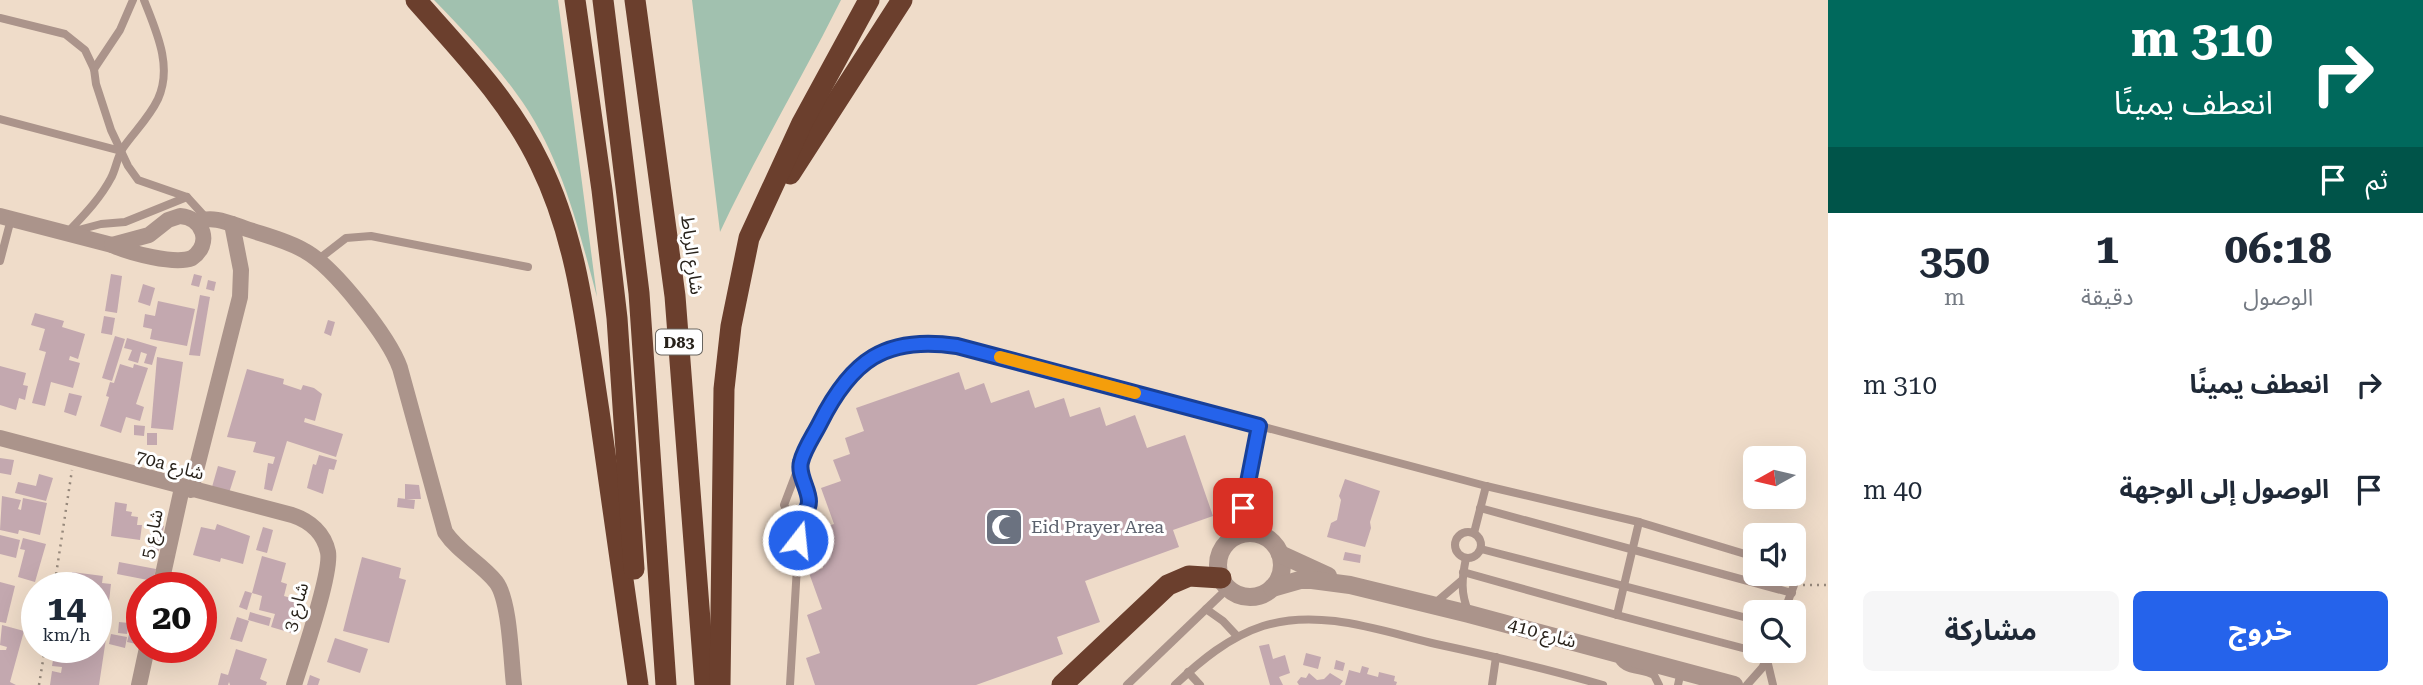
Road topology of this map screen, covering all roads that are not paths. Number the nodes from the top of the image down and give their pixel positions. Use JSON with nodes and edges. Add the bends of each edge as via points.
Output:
{"nodes":[{"id":1,"x":133,"y":0,"type":"edge"},
{"id":2,"x":144,"y":0,"type":"edge"},
{"id":3,"x":415,"y":0,"type":"edge"},
{"id":4,"x":575,"y":0,"type":"edge"},
{"id":5,"x":603,"y":0,"type":"edge"},
{"id":6,"x":635,"y":0,"type":"edge"},
{"id":7,"x":869,"y":0,"type":"edge"},
{"id":8,"x":902,"y":0,"type":"edge"},
{"id":9,"x":0,"y":18,"type":"edge"},
{"id":10,"x":94,"y":69,"type":"junction"},
{"id":11,"x":0,"y":119,"type":"edge"},
{"id":12,"x":121,"y":151,"type":"junction"},
{"id":13,"x":187,"y":197,"type":"junction"},
{"id":14,"x":6,"y":217,"type":"edge"},
{"id":15,"x":202,"y":220,"type":"junction"},
{"id":16,"x":232,"y":224,"type":"junction"},
{"id":17,"x":67,"y":233,"type":"junction"},
{"id":18,"x":749,"y":238,"type":"junction"},
{"id":19,"x":112,"y":245,"type":"junction"},
{"id":20,"x":318,"y":259,"type":"junction"},
{"id":21,"x":0,"y":261,"type":"edge"},
{"id":22,"x":528,"y":267,"type":"dead end"},
{"id":23,"x":1259,"y":426,"type":"junction"},
{"id":24,"x":0,"y":438,"type":"edge"},
{"id":25,"x":800,"y":463,"type":"junction"},
{"id":26,"x":1248,"y":479,"type":"junction"},
{"id":27,"x":1486,"y":485,"type":"junction"},
{"id":28,"x":187,"y":489,"type":"junction"},
{"id":29,"x":1480,"y":508,"type":"junction"},
{"id":30,"x":800,"y":516,"type":"junction"},
{"id":31,"x":1639,"y":523,"type":"junction"},
{"id":32,"x":1474,"y":533,"type":"junction"},
{"id":33,"x":1266,"y":537,"type":"junction"},
{"id":34,"x":324,"y":539,"type":"joint"},
{"id":35,"x":1228,"y":541,"type":"junction"},
{"id":36,"x":1633,"y":548,"type":"junction"},
{"id":37,"x":1481,"y":549,"type":"junction"},
{"id":38,"x":1743,"y":553,"type":"edge"},
{"id":39,"x":1280,"y":554,"type":"junction"},
{"id":40,"x":1466,"y":558,"type":"junction"},
{"id":41,"x":164,"y":572,"type":"edge"},
{"id":42,"x":1462,"y":577,"type":"junction"},
{"id":43,"x":1224,"y":583,"type":"junction"},
{"id":44,"x":1350,"y":584,"type":"junction"},
{"id":45,"x":1624,"y":586,"type":"junction"},
{"id":46,"x":1793,"y":586,"type":"edge"},
{"id":47,"x":1272,"y":588,"type":"junction"},
{"id":48,"x":1793,"y":589,"type":"junction"},
{"id":49,"x":1789,"y":600,"type":"edge"},
{"id":50,"x":1433,"y":605,"type":"junction"},
{"id":51,"x":1206,"y":609,"type":"junction"},
{"id":52,"x":1469,"y":614,"type":"junction"},
{"id":53,"x":1617,"y":615,"type":"junction"},
{"id":54,"x":1743,"y":617,"type":"edge"},
{"id":55,"x":1237,"y":636,"type":"junction"},
{"id":56,"x":1743,"y":648,"type":"edge"},
{"id":57,"x":1618,"y":653,"type":"junction"},
{"id":58,"x":1496,"y":657,"type":"junction"},
{"id":59,"x":144,"y":663,"type":"edge"},
{"id":60,"x":1763,"y":663,"type":"edge"},
{"id":61,"x":1770,"y":663,"type":"edge"},
{"id":62,"x":1188,"y":672,"type":"junction"},
{"id":63,"x":1566,"y":674,"type":"junction"},
{"id":64,"x":1080,"y":677,"type":"edge"},
{"id":65,"x":1679,"y":678,"type":"edge"},
{"id":66,"x":1726,"y":683,"type":"edge"},
{"id":67,"x":139,"y":685,"type":"edge"},
{"id":68,"x":294,"y":685,"type":"edge"},
{"id":69,"x":514,"y":685,"type":"edge"},
{"id":70,"x":639,"y":685,"type":"edge"},
{"id":71,"x":666,"y":685,"type":"edge"},
{"id":72,"x":705,"y":685,"type":"edge"},
{"id":73,"x":720,"y":685,"type":"edge"},
{"id":74,"x":790,"y":685,"type":"edge"},
{"id":75,"x":1062,"y":685,"type":"edge"},
{"id":76,"x":1127,"y":685,"type":"edge"},
{"id":77,"x":1175,"y":685,"type":"edge"},
{"id":78,"x":1200,"y":685,"type":"edge"},
{"id":79,"x":1492,"y":685,"type":"edge"},
{"id":80,"x":1563,"y":685,"type":"edge"},
{"id":81,"x":1602,"y":685,"type":"edge"},
{"id":82,"x":1659,"y":685,"type":"edge"},
{"id":83,"x":1700,"y":685,"type":"edge"},
{"id":84,"x":1746,"y":685,"type":"edge"},
{"id":85,"x":1773,"y":685,"type":"edge"}],
"edges":[{"from":1,"to":10,"type":"lane"},
{"from":2,"to":12,"type":"lane","via":[[159,38],[163,80],[158,99]]},
{"from":3,"to":70,"type":"highway","via":[[482,74],[524,133],[567,233],[584,310]]},
{"from":4,"to":70,"type":"highway","via":[[617,318]]},
{"from":5,"to":71,"type":"highway","number":"D83","via":[[639,293]]},
{"from":6,"to":72,"type":"highway","name":"شارع الرباط","number":"D83","via":[[675,296]]},
{"from":7,"to":18,"type":"highway","via":[[802,123]]},
{"from":8,"to":18,"type":"highway"},
{"from":9,"to":10,"type":"lane","via":[[65,34],[85,50]]},
{"from":10,"to":12,"type":"lane"},
{"from":11,"to":12,"type":"lane"},
{"from":12,"to":13,"type":"lane","via":[[138,180]]},
{"from":12,"to":17,"type":"lane","via":[[102,194]]},
{"from":13,"to":15,"type":"lane"},
{"from":13,"to":17,"type":"lane","via":[[125,222]]},
{"from":14,"to":17,"type":"street"},
{"from":14,"to":21,"type":"lane"},
{"from":15,"to":16,"type":"street"},
{"from":15,"to":19,"type":"street","via":[[174,217],[149,235]]},
{"from":15,"to":19,"type":"street","via":[[203,245],[187,261],[137,254]]},
{"from":16,"to":20,"type":"street"},
{"from":16,"to":28,"type":"street","name":"شارع 5","via":[[241,270],[240,297]]},
{"from":17,"to":19,"type":"street"},
{"from":18,"to":73,"type":"highway","via":[[724,388]]},
{"from":20,"to":22,"type":"lane","via":[[346,238],[371,236]]},
{"from":20,"to":69,"type":"street","via":[[396,357],[445,532],[501,589]]},
{"from":23,"to":25,"type":"lane","via":[[957,346],[921,343],[880,353],[860,365],[843,382]]},
{"from":23,"to":26,"type":"lane"},
{"from":23,"to":27,"type":"lane"},
{"from":24,"to":28,"type":"street","name":"70a شارع"},
{"from":25,"to":30,"type":"lane","via":[[809,502]]},
{"from":25,"to":30,"type":"lane","via":[[784,505],[787,512]]},
{"from":26,"to":33,"type":"lane","via":[[1255,514]]},
{"from":26,"to":35,"type":"lane","via":[[1241,517]]},
{"from":27,"to":29,"type":"lane"},
{"from":27,"to":31,"type":"lane"},
{"from":28,"to":34,"type":"street","name":"70a شارع","via":[[302,518]]},
{"from":28,"to":41,"type":"street","name":"شارع 5"},
{"from":29,"to":32,"type":"lane"},
{"from":29,"to":36,"type":"lane"},
{"from":30,"to":74,"type":"lane"},
{"from":31,"to":36,"type":"lane"},
{"from":31,"to":38,"type":"lane"},
{"from":32,"to":37,"type":"lane"},
{"from":32,"to":40,"type":"lane","via":[[1464,533],[1456,543],[1458,553]]},
{"from":33,"to":35,"type":"street","via":[[1247,533]]},
{"from":33,"to":39,"type":"street"},
{"from":34,"to":68,"type":"street","name":"شارع 3","via":[[329,563]]},
{"from":35,"to":43,"type":"street","via":[[1219,558]]},
{"from":36,"to":45,"type":"lane"},
{"from":36,"to":48,"type":"lane"},
{"from":37,"to":40,"type":"lane"},
{"from":37,"to":45,"type":"lane"},
{"from":39,"to":44,"type":"street","name":"شارع 410"},
{"from":39,"to":47,"type":"street","via":[[1282,566]]},
{"from":40,"to":42,"type":"lane"},
{"from":42,"to":50,"type":"lane"},
{"from":42,"to":52,"type":"lane"},
{"from":42,"to":53,"type":"lane"},
{"from":43,"to":47,"type":"street","via":[[1250,597]]},
{"from":43,"to":51,"type":"lane"},
{"from":43,"to":64,"type":"highway","via":[[1189,576],[1168,585]]},
{"from":44,"to":47,"type":"street","name":"شارع 410","via":[[1300,580]]},
{"from":44,"to":50,"type":"street","name":"شارع 410"},
{"from":45,"to":53,"type":"lane"},
{"from":45,"to":54,"type":"lane"},
{"from":46,"to":48,"type":"lane"},
{"from":48,"to":49,"type":"lane"},
{"from":50,"to":52,"type":"street","name":"شارع 410"},
{"from":51,"to":55,"type":"lane"},
{"from":51,"to":76,"type":"lane"},
{"from":52,"to":57,"type":"street","name":"شارع 410"},
{"from":53,"to":56,"type":"lane"},
{"from":55,"to":58,"type":"lane","via":[[1292,620],[1320,619]]},
{"from":55,"to":62,"type":"lane"},
{"from":57,"to":65,"type":"street","name":"شارع 410"},
{"from":57,"to":82,"type":"lane","via":[[1623,666],[1654,675]]},
{"from":58,"to":63,"type":"lane"},
{"from":58,"to":79,"type":"lane"},
{"from":59,"to":67,"type":"street"},
{"from":60,"to":84,"type":"lane"},
{"from":61,"to":85,"type":"lane"},
{"from":62,"to":77,"type":"lane"},
{"from":62,"to":78,"type":"lane"},
{"from":63,"to":80,"type":"lane"},
{"from":63,"to":81,"type":"lane"},
{"from":64,"to":75,"type":"highway"},
{"from":65,"to":66,"type":"street","name":"شارع 410"},
{"from":66,"to":83,"type":"lane"}]}
